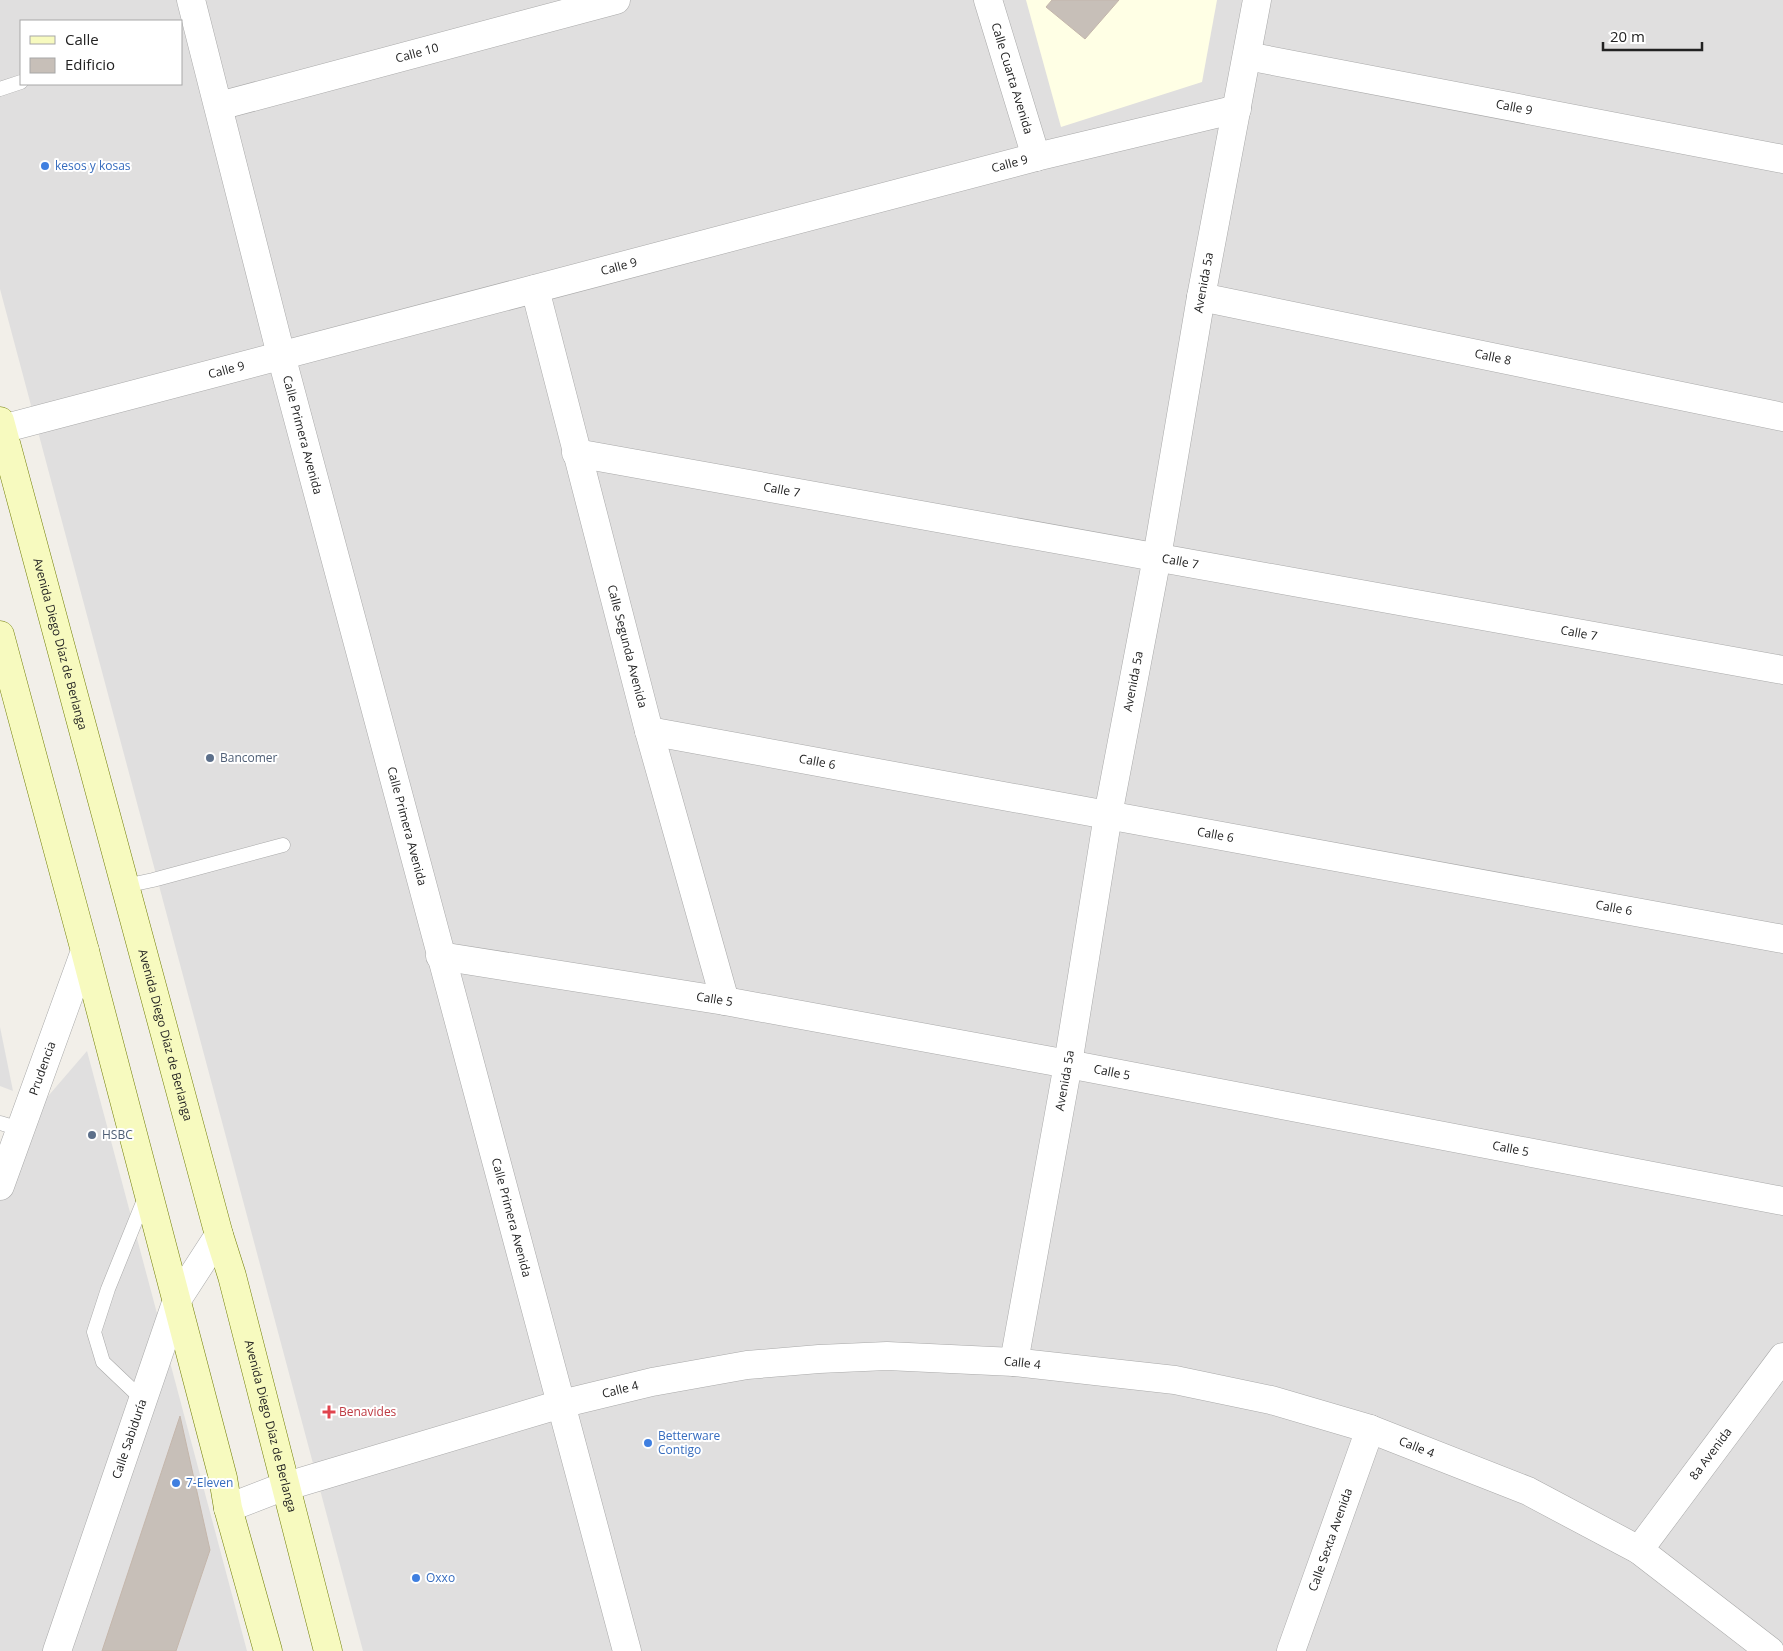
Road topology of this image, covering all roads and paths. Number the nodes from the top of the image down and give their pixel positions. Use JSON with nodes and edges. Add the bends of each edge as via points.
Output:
{"nodes":[{"id":1,"x":191,"y":0,"type":"edge"},
{"id":2,"x":616,"y":0,"type":"edge"},
{"id":3,"x":988,"y":0,"type":"edge"},
{"id":4,"x":1257,"y":0,"type":"edge"},
{"id":5,"x":1247,"y":56,"type":"junction"},
{"id":6,"x":20,"y":82,"type":"edge"},
{"id":7,"x":0,"y":89,"type":"edge"},
{"id":8,"x":219,"y":106,"type":"junction"},
{"id":9,"x":1237,"y":109,"type":"junction"},
{"id":10,"x":1036,"y":157,"type":"junction"},
{"id":11,"x":1783,"y":159,"type":"edge"},
{"id":12,"x":535,"y":289,"type":"junction"},
{"id":13,"x":1201,"y":297,"type":"junction"},
{"id":14,"x":281,"y":355,"type":"junction"},
{"id":15,"x":1783,"y":417,"type":"edge"},
{"id":16,"x":1,"y":425,"type":"edge"},
{"id":17,"x":576,"y":453,"type":"junction"},
{"id":18,"x":1157,"y":557,"type":"junction"},
{"id":19,"x":0,"y":635,"type":"edge"},
{"id":20,"x":1783,"y":670,"type":"edge"},
{"id":21,"x":648,"y":732,"type":"junction"},
{"id":22,"x":1108,"y":815,"type":"junction"},
{"id":23,"x":283,"y":845,"type":"dead end"},
{"id":24,"x":125,"y":886,"type":"junction"},
{"id":25,"x":1783,"y":939,"type":"edge"},
{"id":26,"x":85,"y":951,"type":"junction"},
{"id":27,"x":440,"y":956,"type":"junction"},
{"id":28,"x":725,"y":1001,"type":"junction"},
{"id":29,"x":1068,"y":1064,"type":"junction"},
{"id":30,"x":10,"y":1126,"type":"edge"},
{"id":31,"x":0,"y":1186,"type":"edge"},
{"id":32,"x":148,"y":1192,"type":"junction"},
{"id":33,"x":1783,"y":1201,"type":"edge"},
{"id":34,"x":219,"y":1235,"type":"junction"},
{"id":35,"x":177,"y":1300,"type":"junction"},
{"id":36,"x":1783,"y":1357,"type":"edge"},
{"id":37,"x":1014,"y":1362,"type":"junction"},
{"id":38,"x":142,"y":1400,"type":"junction"},
{"id":39,"x":561,"y":1404,"type":"junction"},
{"id":40,"x":1370,"y":1429,"type":"junction"},
{"id":41,"x":285,"y":1486,"type":"junction"},
{"id":42,"x":228,"y":1508,"type":"junction"},
{"id":43,"x":1639,"y":1550,"type":"junction"},
{"id":44,"x":57,"y":1651,"type":"edge"},
{"id":45,"x":268,"y":1651,"type":"edge"},
{"id":46,"x":328,"y":1651,"type":"edge"},
{"id":47,"x":627,"y":1651,"type":"edge"},
{"id":48,"x":1291,"y":1651,"type":"edge"},
{"id":49,"x":1770,"y":1651,"type":"edge"}],
"edges":[{"from":1,"to":8,"type":"street","name":"Calle Primera Avenida"},
{"from":2,"to":8,"type":"street","name":"Calle 10"},
{"from":3,"to":10,"type":"street","name":"Calle Cuarta Avenida"},
{"from":4,"to":5,"type":"street","name":"Avenida 5a"},
{"from":5,"to":9,"type":"street","name":"Avenida 5a"},
{"from":5,"to":11,"type":"street","name":"Calle 9"},
{"from":6,"to":7,"type":"lane"},
{"from":8,"to":14,"type":"street","name":"Calle Primera Avenida"},
{"from":9,"to":10,"type":"street","name":"Calle 9"},
{"from":9,"to":13,"type":"street","name":"Avenida 5a"},
{"from":10,"to":12,"type":"street","name":"Calle 9"},
{"from":12,"to":14,"type":"street","name":"Calle 9"},
{"from":12,"to":17,"type":"street","name":"Calle Segunda Avenida"},
{"from":13,"to":15,"type":"street","name":"Calle 8"},
{"from":13,"to":18,"type":"street","name":"Avenida 5a"},
{"from":14,"to":16,"type":"street","name":"Calle 9"},
{"from":14,"to":27,"type":"street","name":"Calle Primera Avenida"},
{"from":16,"to":24,"type":"main road","name":"Avenida Diego Díaz de Berlanga"},
{"from":17,"to":18,"type":"street","name":"Calle 7"},
{"from":17,"to":21,"type":"street","name":"Calle Segunda Avenida"},
{"from":18,"to":20,"type":"street","name":"Calle 7"},
{"from":18,"to":22,"type":"street","name":"Avenida 5a"},
{"from":19,"to":26,"type":"main road"},
{"from":21,"to":22,"type":"street","name":"Calle 6"},
{"from":21,"to":28,"type":"street","name":"Calle Segunda Avenida"},
{"from":22,"to":25,"type":"street","name":"Calle 6"},
{"from":22,"to":29,"type":"street","name":"Avenida 5a"},
{"from":23,"to":24,"type":"lane"},
{"from":24,"to":34,"type":"main road","name":"Avenida Diego Díaz de Berlanga"},
{"from":26,"to":30,"type":"street","name":"Prudencia"},
{"from":26,"to":32,"type":"main road"},
{"from":27,"to":28,"type":"street","name":"Calle 5"},
{"from":27,"to":39,"type":"street","name":"Calle Primera Avenida"},
{"from":28,"to":29,"type":"street","name":"Calle 5"},
{"from":29,"to":33,"type":"street","name":"Calle 5"},
{"from":29,"to":37,"type":"street","name":"Avenida 5a"},
{"from":30,"to":31,"type":"street","name":"Prudencia"},
{"from":32,"to":35,"type":"main road"},
{"from":32,"to":38,"type":"lane","via":[[94,1332],[103,1362]]},
{"from":34,"to":35,"type":"street","name":"Calle Sabiduría"},
{"from":34,"to":41,"type":"main road","name":"Avenida Diego Díaz de Berlanga"},
{"from":35,"to":38,"type":"street","name":"Calle Sabiduría"},
{"from":35,"to":42,"type":"main road"},
{"from":36,"to":43,"type":"street","name":"8a Avenida"},
{"from":37,"to":39,"type":"street","name":"Calle 4","via":[[887,1356],[747,1365],[652,1382]]},
{"from":37,"to":40,"type":"street","name":"Calle 4","via":[[1175,1380],[1271,1400]]},
{"from":38,"to":44,"type":"street","name":"Calle Sabiduría"},
{"from":39,"to":41,"type":"street","name":"Calle 4"},
{"from":39,"to":47,"type":"street","name":"Calle Primera Avenida"},
{"from":40,"to":43,"type":"street","name":"Calle 4","via":[[1528,1491]]},
{"from":40,"to":48,"type":"street","name":"Calle Sexta Avenida"},
{"from":41,"to":42,"type":"street","name":"Calle 4"},
{"from":41,"to":46,"type":"main road","name":"Avenida Diego Díaz de Berlanga"},
{"from":42,"to":45,"type":"main road"},
{"from":43,"to":49,"type":"street","name":"Calle 4"}]}
